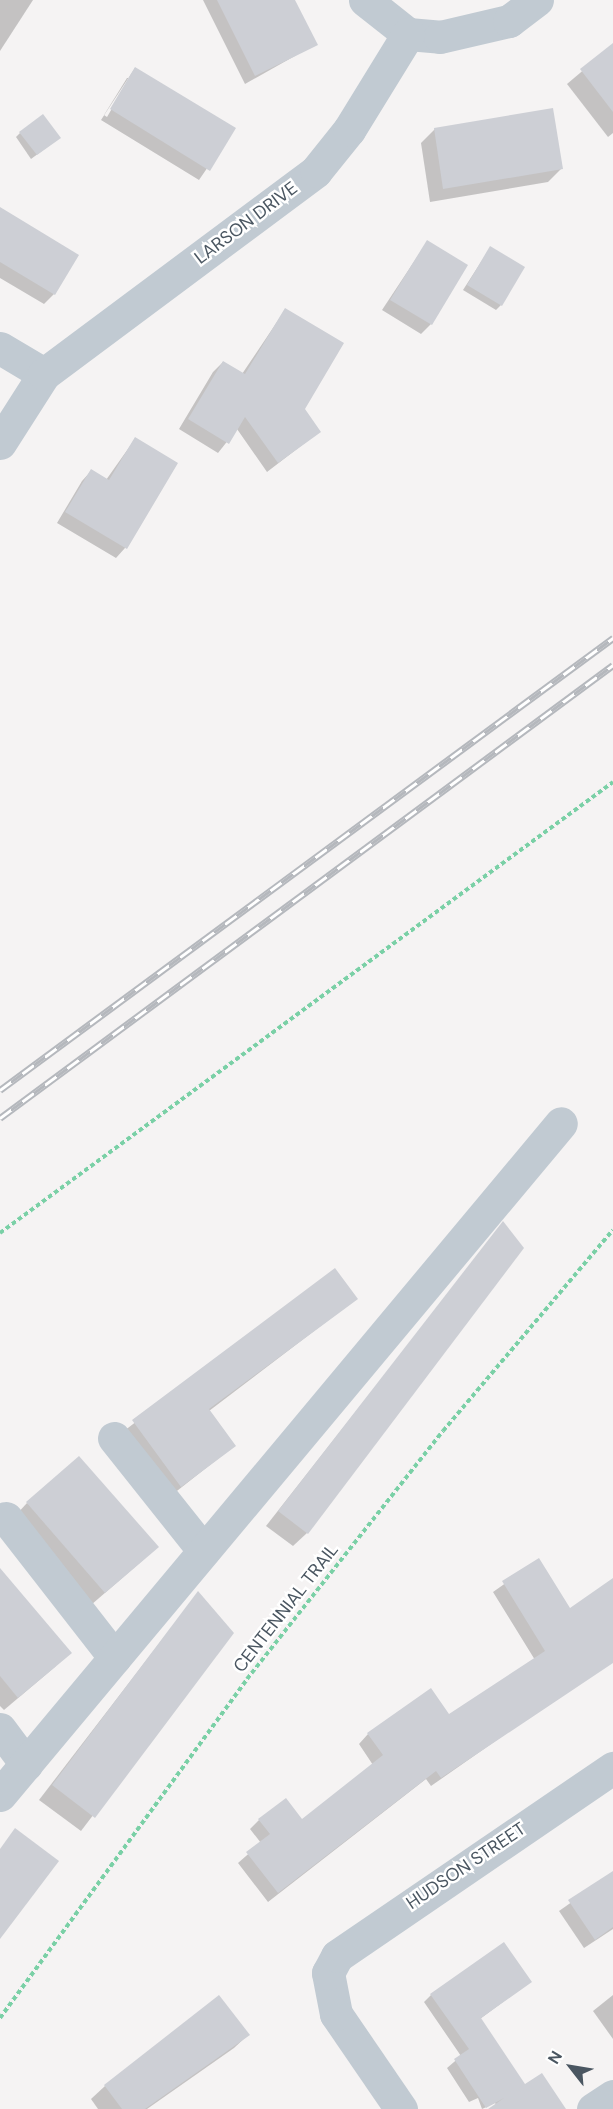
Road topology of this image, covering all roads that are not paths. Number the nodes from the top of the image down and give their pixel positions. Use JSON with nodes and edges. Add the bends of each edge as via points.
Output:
{"nodes":[{"id":1,"x":365,"y":0,"type":"edge"},
{"id":2,"x":537,"y":0,"type":"edge"},
{"id":3,"x":408,"y":34,"type":"junction"},
{"id":4,"x":0,"y":348,"type":"edge"},
{"id":5,"x":44,"y":374,"type":"junction"},
{"id":6,"x":0,"y":443,"type":"edge"},
{"id":7,"x":561,"y":1123,"type":"dead end"},
{"id":8,"x":114,"y":1438,"type":"dead end"},
{"id":9,"x":6,"y":1518,"type":"dead end"},
{"id":10,"x":204,"y":1551,"type":"junction"},
{"id":11,"x":115,"y":1658,"type":"junction"},
{"id":12,"x":0,"y":1729,"type":"edge"},
{"id":13,"x":26,"y":1764,"type":"junction"},
{"id":14,"x":613,"y":1768,"type":"edge"},
{"id":15,"x":0,"y":1795,"type":"edge"},
{"id":16,"x":613,"y":2096,"type":"edge"},
{"id":17,"x":401,"y":2109,"type":"edge"},
{"id":18,"x":593,"y":2109,"type":"edge"}],
"edges":[{"from":1,"to":3,"type":"street"},
{"from":2,"to":3,"type":"street","via":[[509,21],[477,33]]},
{"from":3,"to":5,"type":"street","name":"LARSON DRIVE","via":[[349,130],[316,171]]},
{"from":4,"to":5,"type":"street"},
{"from":5,"to":6,"type":"street"},
{"from":7,"to":10,"type":"street"},
{"from":8,"to":10,"type":"street"},
{"from":9,"to":11,"type":"street"},
{"from":10,"to":11,"type":"street"},
{"from":11,"to":13,"type":"street"},
{"from":12,"to":13,"type":"street"},
{"from":13,"to":15,"type":"street"},
{"from":14,"to":17,"type":"street","name":"HUDSON STREET","via":[[352,1942],[328,1973],[336,2014]]},
{"from":16,"to":18,"type":"street"}]}
